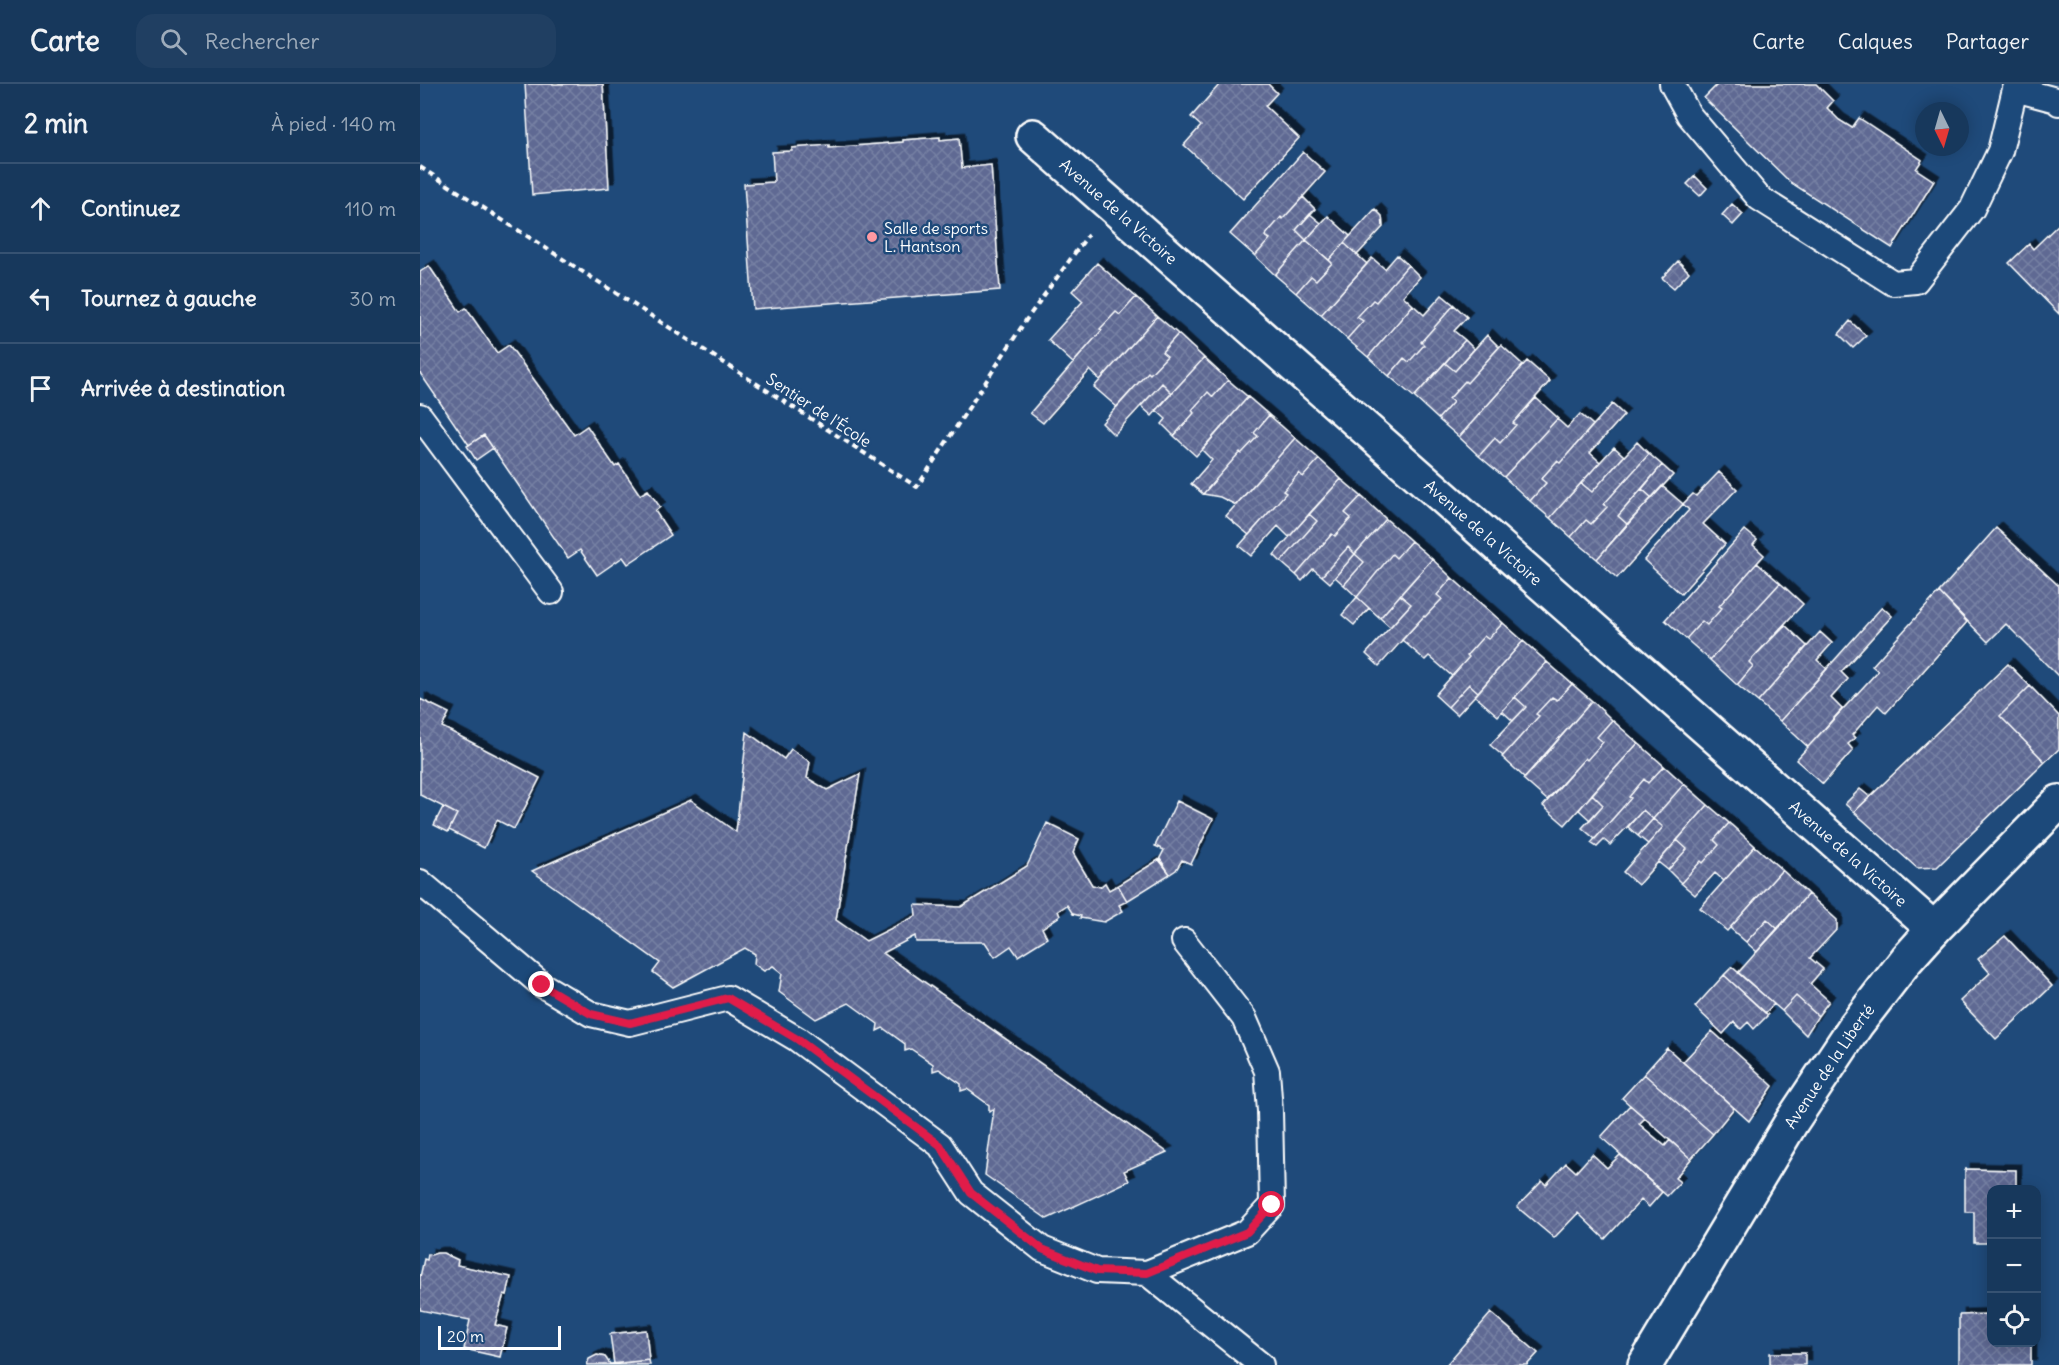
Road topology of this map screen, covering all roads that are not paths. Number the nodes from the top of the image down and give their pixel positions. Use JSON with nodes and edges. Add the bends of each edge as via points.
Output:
{"nodes":[{"id":1,"x":1672,"y":84,"type":"edge"},
{"id":2,"x":2059,"y":104,"type":"edge"},
{"id":3,"x":1034,"y":136,"type":"dead end"},
{"id":4,"x":420,"y":416,"type":"edge"},
{"id":5,"x":551,"y":592,"type":"dead end"},
{"id":6,"x":2059,"y":802,"type":"edge"},
{"id":7,"x":420,"y":882,"type":"edge"},
{"id":8,"x":1934,"y":929,"type":"junction"},
{"id":9,"x":1184,"y":941,"type":"dead end"},
{"id":10,"x":1147,"y":1273,"type":"junction"},
{"id":11,"x":1261,"y":1365,"type":"edge"},
{"id":12,"x":1645,"y":1365,"type":"edge"}],
"edges":[{"from":1,"to":2,"type":"lane","via":[[1689,115],[1759,198],[1893,283],[1916,281],[1972,209],[2000,151],[2015,89]]},
{"from":3,"to":8,"type":"street","name":"Avenue de la Victoire"},
{"from":4,"to":5,"type":"lane"},
{"from":6,"to":8,"type":"street","name":"Avenue de la Liberté"},
{"from":7,"to":10,"type":"lane","via":[[542,985],[591,1014],[630,1023],[728,998],[797,1039],[940,1145],[971,1193],[1042,1249],[1097,1271]]},
{"from":8,"to":12,"type":"street","name":"Avenue de la Liberté","via":[[1856,1025],[1792,1121]]},
{"from":9,"to":10,"type":"lane","via":[[1244,1018],[1267,1071],[1272,1205],[1247,1232]]},
{"from":10,"to":11,"type":"lane"}]}
